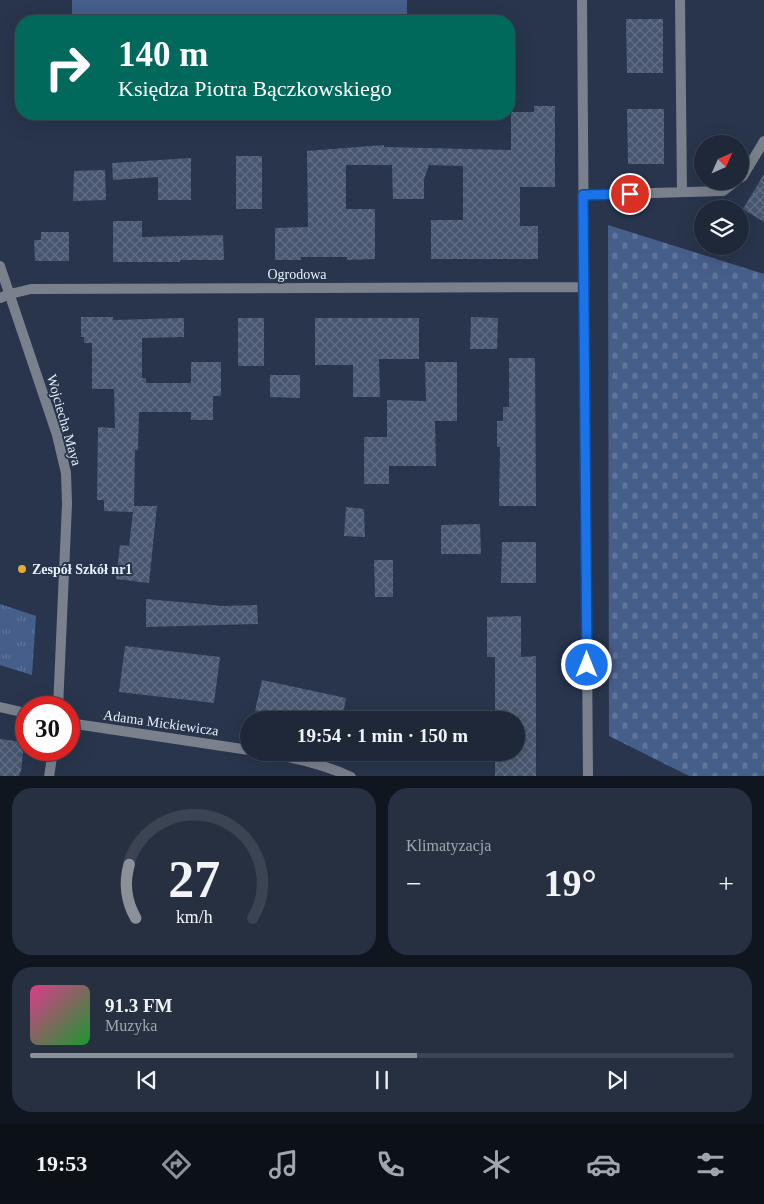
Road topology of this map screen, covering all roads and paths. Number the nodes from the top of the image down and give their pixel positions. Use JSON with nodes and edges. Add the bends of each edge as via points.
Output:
{"nodes":[{"id":1,"x":582,"y":0,"type":"edge"},
{"id":2,"x":680,"y":0,"type":"edge"},
{"id":3,"x":764,"y":141,"type":"edge"},
{"id":4,"x":749,"y":166,"type":"edge"},
{"id":5,"x":724,"y":190,"type":"edge"},
{"id":6,"x":682,"y":192,"type":"junction"},
{"id":7,"x":583,"y":195,"type":"junction"},
{"id":8,"x":0,"y":266,"type":"edge"},
{"id":9,"x":584,"y":287,"type":"junction"},
{"id":10,"x":5,"y":296,"type":"edge"},
{"id":11,"x":59,"y":696,"type":"edge"},
{"id":12,"x":0,"y":707,"type":"edge"},
{"id":13,"x":15,"y":710,"type":"edge"},
{"id":14,"x":80,"y":725,"type":"edge"},
{"id":15,"x":240,"y":749,"type":"edge"},
{"id":16,"x":51,"y":761,"type":"edge"},
{"id":17,"x":303,"y":761,"type":"edge"},
{"id":18,"x":49,"y":776,"type":"edge"},
{"id":19,"x":351,"y":776,"type":"edge"},
{"id":20,"x":588,"y":776,"type":"edge"}],
"edges":[{"from":1,"to":7,"type":"street"},
{"from":2,"to":6,"type":"street"},
{"from":3,"to":4,"type":"street"},
{"from":5,"to":6,"type":"street"},
{"from":6,"to":7,"type":"street"},
{"from":7,"to":9,"type":"street"},
{"from":8,"to":10,"type":"street","name":"Wojciecha Maya"},
{"from":9,"to":10,"type":"street","name":"Ogrodowa","via":[[31,289]]},
{"from":9,"to":20,"type":"street"},
{"from":10,"to":11,"type":"street","name":"Wojciecha Maya","via":[[57,435],[66,473],[68,504]]},
{"from":12,"to":13,"type":"street"},
{"from":14,"to":15,"type":"street","name":"Adama Mickiewicza"},
{"from":16,"to":18,"type":"street"},
{"from":17,"to":19,"type":"street"}]}
